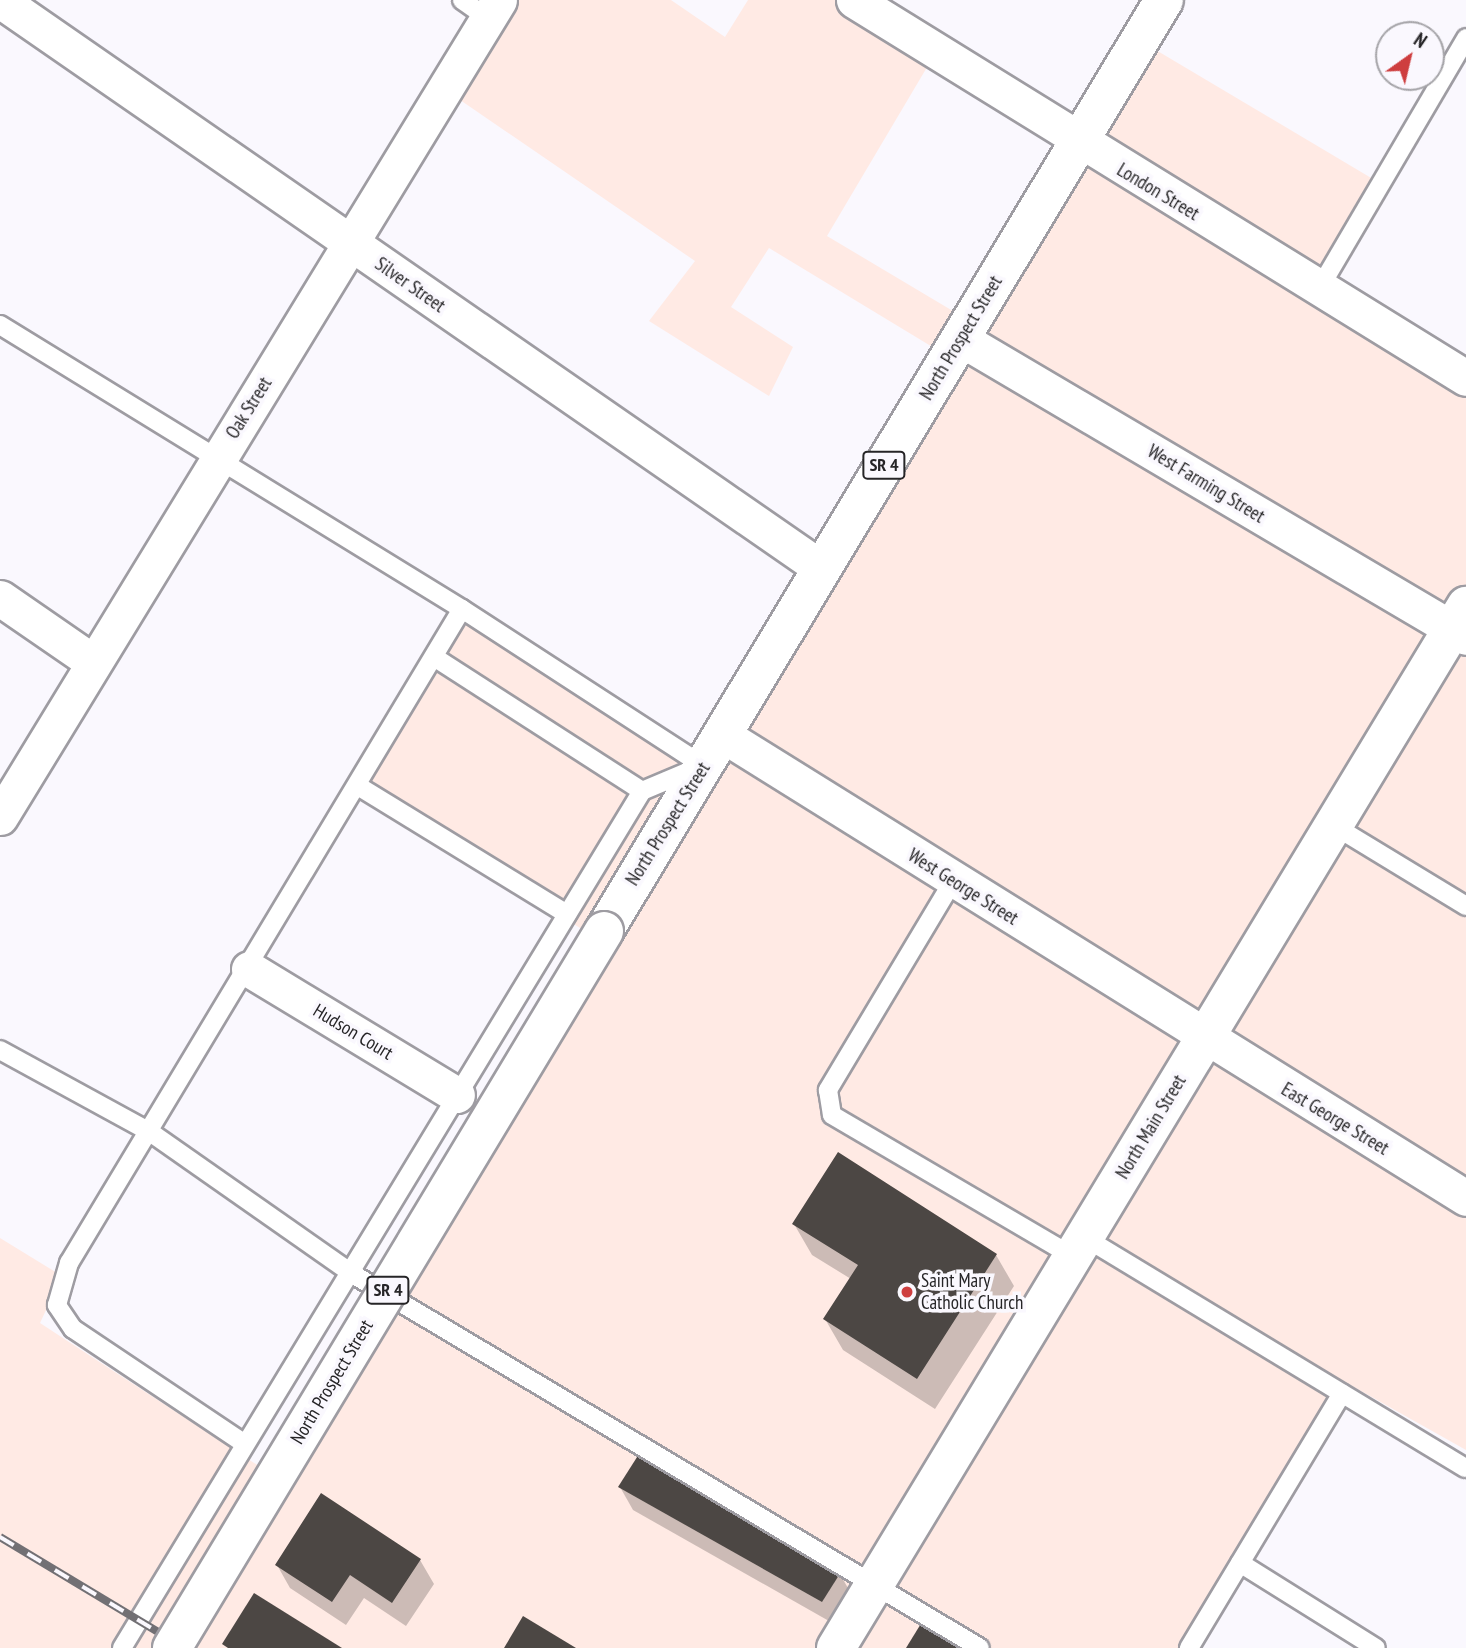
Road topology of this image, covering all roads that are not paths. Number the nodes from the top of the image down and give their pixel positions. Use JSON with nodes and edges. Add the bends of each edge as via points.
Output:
{"nodes":[{"id":1,"x":854,"y":0,"type":"edge"},
{"id":2,"x":1164,"y":0,"type":"edge"},
{"id":3,"x":17,"y":5,"type":"edge"},
{"id":4,"x":483,"y":6,"type":"edge"},
{"id":5,"x":1466,"y":38,"type":"edge"},
{"id":6,"x":1078,"y":144,"type":"junction"},
{"id":7,"x":352,"y":244,"type":"junction"},
{"id":8,"x":1319,"y":289,"type":"junction"},
{"id":9,"x":0,"y":325,"type":"edge"},
{"id":10,"x":961,"y":339,"type":"junction"},
{"id":11,"x":1466,"y":378,"type":"edge"},
{"id":12,"x":215,"y":462,"type":"junction"},
{"id":13,"x":821,"y":568,"type":"junction"},
{"id":14,"x":0,"y":598,"type":"edge"},
{"id":15,"x":462,"y":609,"type":"junction"},
{"id":16,"x":1461,"y":624,"type":"edge"},
{"id":17,"x":433,"y":657,"type":"junction"},
{"id":18,"x":90,"y":660,"type":"junction"},
{"id":19,"x":714,"y":750,"type":"junction"},
{"id":20,"x":358,"y":786,"type":"junction"},
{"id":21,"x":642,"y":791,"type":"junction"},
{"id":22,"x":0,"y":817,"type":"edge"},
{"id":23,"x":1333,"y":825,"type":"junction"},
{"id":24,"x":953,"y":881,"type":"junction"},
{"id":25,"x":1466,"y":906,"type":"edge"},
{"id":26,"x":567,"y":914,"type":"junction"},
{"id":27,"x":249,"y":969,"type":"junction"},
{"id":28,"x":1204,"y":1039,"type":"junction"},
{"id":29,"x":0,"y":1050,"type":"edge"},
{"id":30,"x":457,"y":1096,"type":"junction"},
{"id":31,"x":150,"y":1132,"type":"junction"},
{"id":32,"x":1466,"y":1198,"type":"edge"},
{"id":33,"x":1078,"y":1246,"type":"junction"},
{"id":34,"x":351,"y":1273,"type":"junction"},
{"id":35,"x":1342,"y":1393,"type":"junction"},
{"id":36,"x":244,"y":1444,"type":"junction"},
{"id":37,"x":1466,"y":1468,"type":"edge"},
{"id":38,"x":1240,"y":1563,"type":"junction"},
{"id":39,"x":874,"y":1585,"type":"junction"},
{"id":40,"x":122,"y":1648,"type":"edge"},
{"id":41,"x":172,"y":1648,"type":"edge"},
{"id":42,"x":836,"y":1648,"type":"edge"},
{"id":43,"x":979,"y":1648,"type":"edge"},
{"id":44,"x":1189,"y":1648,"type":"edge"},
{"id":45,"x":1376,"y":1648,"type":"edge"}],
"edges":[{"from":1,"to":6,"type":"street","name":"London Street"},
{"from":2,"to":6,"type":"main road","name":"North Prospect Street","number":"SR 4"},
{"from":3,"to":7,"type":"street","name":"Silver Street"},
{"from":4,"to":7,"type":"street","name":"Oak Street"},
{"from":5,"to":8,"type":"lane"},
{"from":6,"to":8,"type":"street","name":"London Street"},
{"from":6,"to":10,"type":"main road","name":"North Prospect Street","number":"SR 4"},
{"from":7,"to":12,"type":"street","name":"Oak Street"},
{"from":7,"to":13,"type":"street","name":"Silver Street"},
{"from":8,"to":11,"type":"street","name":"London Street"},
{"from":9,"to":12,"type":"lane"},
{"from":10,"to":13,"type":"main road","name":"North Prospect Street","number":"SR 4"},
{"from":10,"to":16,"type":"street","name":"West Farming Street"},
{"from":12,"to":15,"type":"lane"},
{"from":12,"to":18,"type":"street","name":"Oak Street"},
{"from":13,"to":19,"type":"main road","name":"North Prospect Street","number":"SR 4"},
{"from":14,"to":18,"type":"street"},
{"from":15,"to":17,"type":"lane"},
{"from":15,"to":19,"type":"lane"},
{"from":16,"to":23,"type":"main road","name":"North Main Street"},
{"from":17,"to":20,"type":"lane"},
{"from":17,"to":21,"type":"lane"},
{"from":18,"to":22,"type":"street","name":"Oak Street"},
{"from":19,"to":21,"type":"lane"},
{"from":19,"to":24,"type":"street","name":"West George Street"},
{"from":19,"to":41,"type":"main road","name":"North Prospect Street","number":"SR 4","bridge":true},
{"from":20,"to":26,"type":"lane"},
{"from":20,"to":27,"type":"lane"},
{"from":21,"to":26,"type":"lane"},
{"from":23,"to":25,"type":"lane"},
{"from":23,"to":28,"type":"main road","name":"North Main Street"},
{"from":24,"to":28,"type":"street","name":"West George Street"},
{"from":24,"to":33,"type":"lane","via":[[828,1090],[832,1115]]},
{"from":26,"to":30,"type":"lane"},
{"from":27,"to":30,"type":"street","name":"Hudson Court"},
{"from":27,"to":31,"type":"lane"},
{"from":28,"to":32,"type":"street","name":"East George Street"},
{"from":28,"to":33,"type":"main road","name":"North Main Street"},
{"from":29,"to":31,"type":"lane"},
{"from":30,"to":34,"type":"lane"},
{"from":31,"to":34,"type":"lane"},
{"from":31,"to":36,"type":"lane","via":[[69,1263],[57,1305],[73,1329]]},
{"from":33,"to":35,"type":"lane"},
{"from":33,"to":39,"type":"main road","name":"North Main Street"},
{"from":34,"to":36,"type":"lane"},
{"from":34,"to":39,"type":"lane"},
{"from":35,"to":37,"type":"lane"},
{"from":35,"to":38,"type":"lane"},
{"from":36,"to":40,"type":"lane"},
{"from":38,"to":44,"type":"lane"},
{"from":38,"to":45,"type":"lane"},
{"from":39,"to":42,"type":"main road","name":"North Main Street"},
{"from":39,"to":43,"type":"lane"}]}
